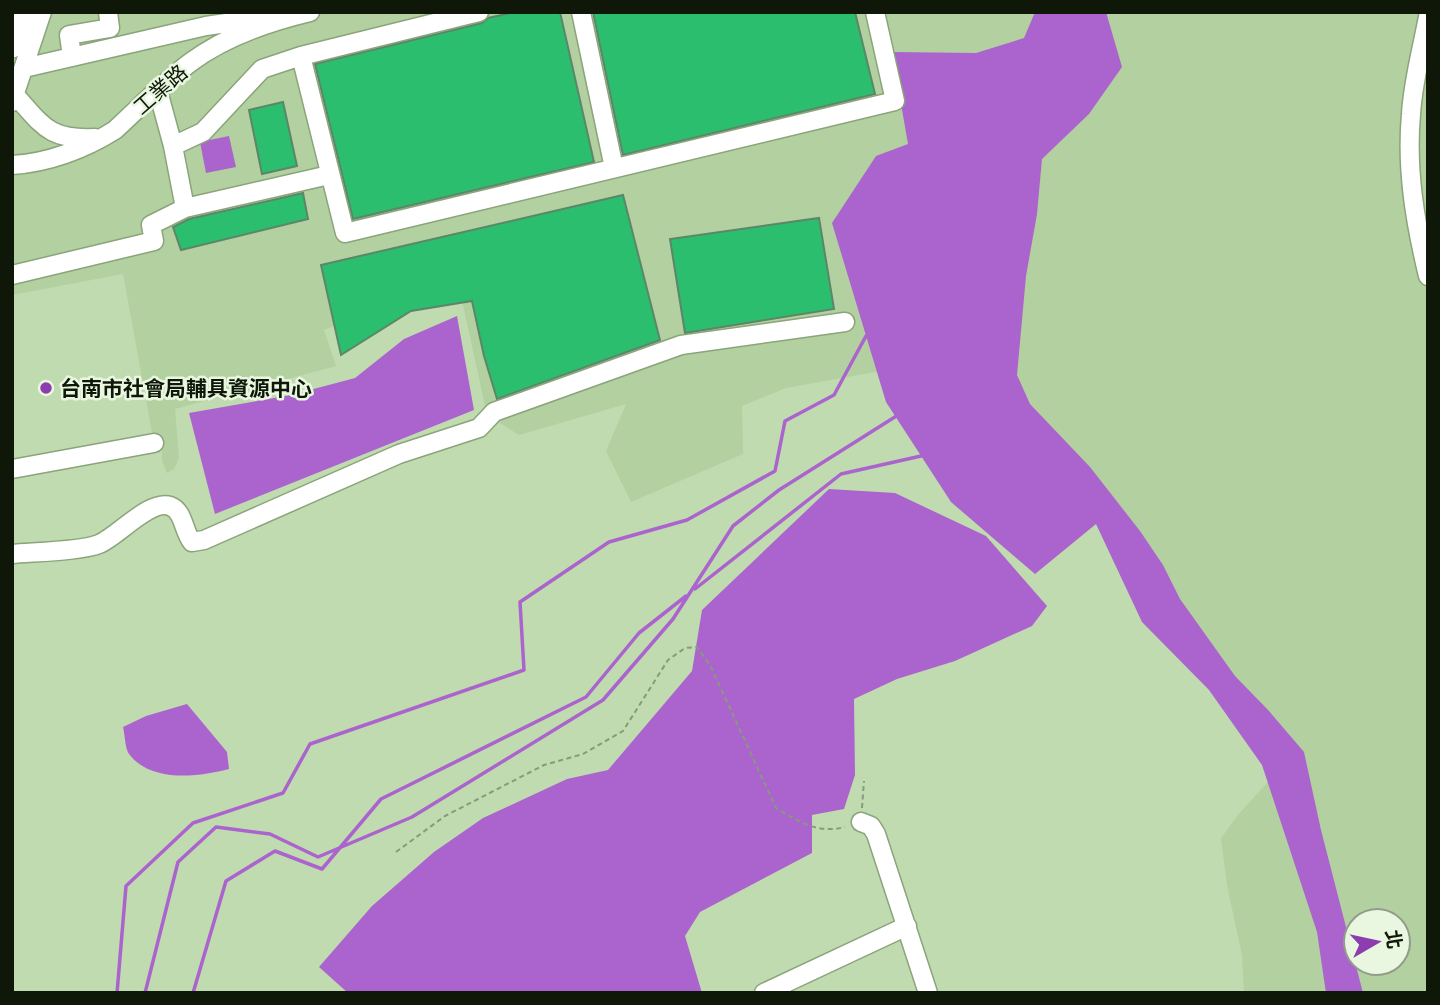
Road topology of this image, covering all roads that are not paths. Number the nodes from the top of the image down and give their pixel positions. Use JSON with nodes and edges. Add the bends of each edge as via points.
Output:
{"nodes":[{"id":1,"x":42,"y":12,"type":"edge"},
{"id":2,"x":108,"y":12,"type":"edge"},
{"id":3,"x":310,"y":12,"type":"edge"},
{"id":4,"x":479,"y":12,"type":"edge"},
{"id":5,"x":581,"y":12,"type":"edge"},
{"id":6,"x":875,"y":12,"type":"edge"},
{"id":7,"x":1428,"y":17,"type":"edge"},
{"id":8,"x":269,"y":22,"type":"junction"},
{"id":9,"x":301,"y":56,"type":"junction"},
{"id":10,"x":72,"y":57,"type":"junction"},
{"id":11,"x":24,"y":68,"type":"junction"},
{"id":12,"x":158,"y":91,"type":"junction"},
{"id":13,"x":14,"y":98,"type":"edge"},
{"id":14,"x":103,"y":138,"type":"junction"},
{"id":15,"x":173,"y":146,"type":"junction"},
{"id":16,"x":12,"y":165,"type":"edge"},
{"id":17,"x":614,"y":168,"type":"junction"},
{"id":18,"x":329,"y":175,"type":"junction"},
{"id":19,"x":186,"y":208,"type":"junction"},
{"id":20,"x":12,"y":275,"type":"edge"},
{"id":21,"x":1428,"y":276,"type":"edge"},
{"id":22,"x":845,"y":322,"type":"dead end"},
{"id":23,"x":154,"y":443,"type":"dead end"},
{"id":24,"x":12,"y":469,"type":"edge"},
{"id":25,"x":12,"y":554,"type":"edge"},
{"id":26,"x":861,"y":822,"type":"road end"},
{"id":27,"x":907,"y":926,"type":"junction"},
{"id":28,"x":764,"y":993,"type":"edge"},
{"id":29,"x":929,"y":993,"type":"edge"}],
"edges":[{"from":1,"to":11,"type":"street"},
{"from":2,"to":10,"type":"street","via":[[110,29],[69,35]]},
{"from":3,"to":8,"type":"street","name":"工業路"},
{"from":4,"to":9,"type":"street"},
{"from":5,"to":17,"type":"street"},
{"from":6,"to":17,"type":"street","via":[[895,101]]},
{"from":7,"to":21,"type":"street","via":[[1411,112],[1410,167],[1414,219]]},
{"from":8,"to":10,"type":"street","via":[[253,19],[206,26]]},
{"from":8,"to":12,"type":"street","name":"工業路","via":[[192,61]]},
{"from":9,"to":15,"type":"street","via":[[262,69],[203,132]]},
{"from":9,"to":18,"type":"street"},
{"from":10,"to":11,"type":"street"},
{"from":11,"to":13,"type":"street"},
{"from":12,"to":14,"type":"street","name":"工業路"},
{"from":12,"to":15,"type":"street"},
{"from":13,"to":14,"type":"street","via":[[56,135]]},
{"from":14,"to":16,"type":"street","name":"工業路","via":[[72,152]]},
{"from":15,"to":19,"type":"street"},
{"from":17,"to":18,"type":"street","via":[[345,233]]},
{"from":18,"to":19,"type":"street"},
{"from":19,"to":20,"type":"street","via":[[151,225],[154,241]]},
{"from":22,"to":25,"type":"street","via":[[681,345],[494,412],[479,428],[399,454],[204,540],[192,542],[179,513],[160,506],[99,544]]},
{"from":23,"to":24,"type":"street"},
{"from":26,"to":27,"type":"street","via":[[876,834]]},
{"from":27,"to":28,"type":"street"},
{"from":27,"to":29,"type":"street"}]}
